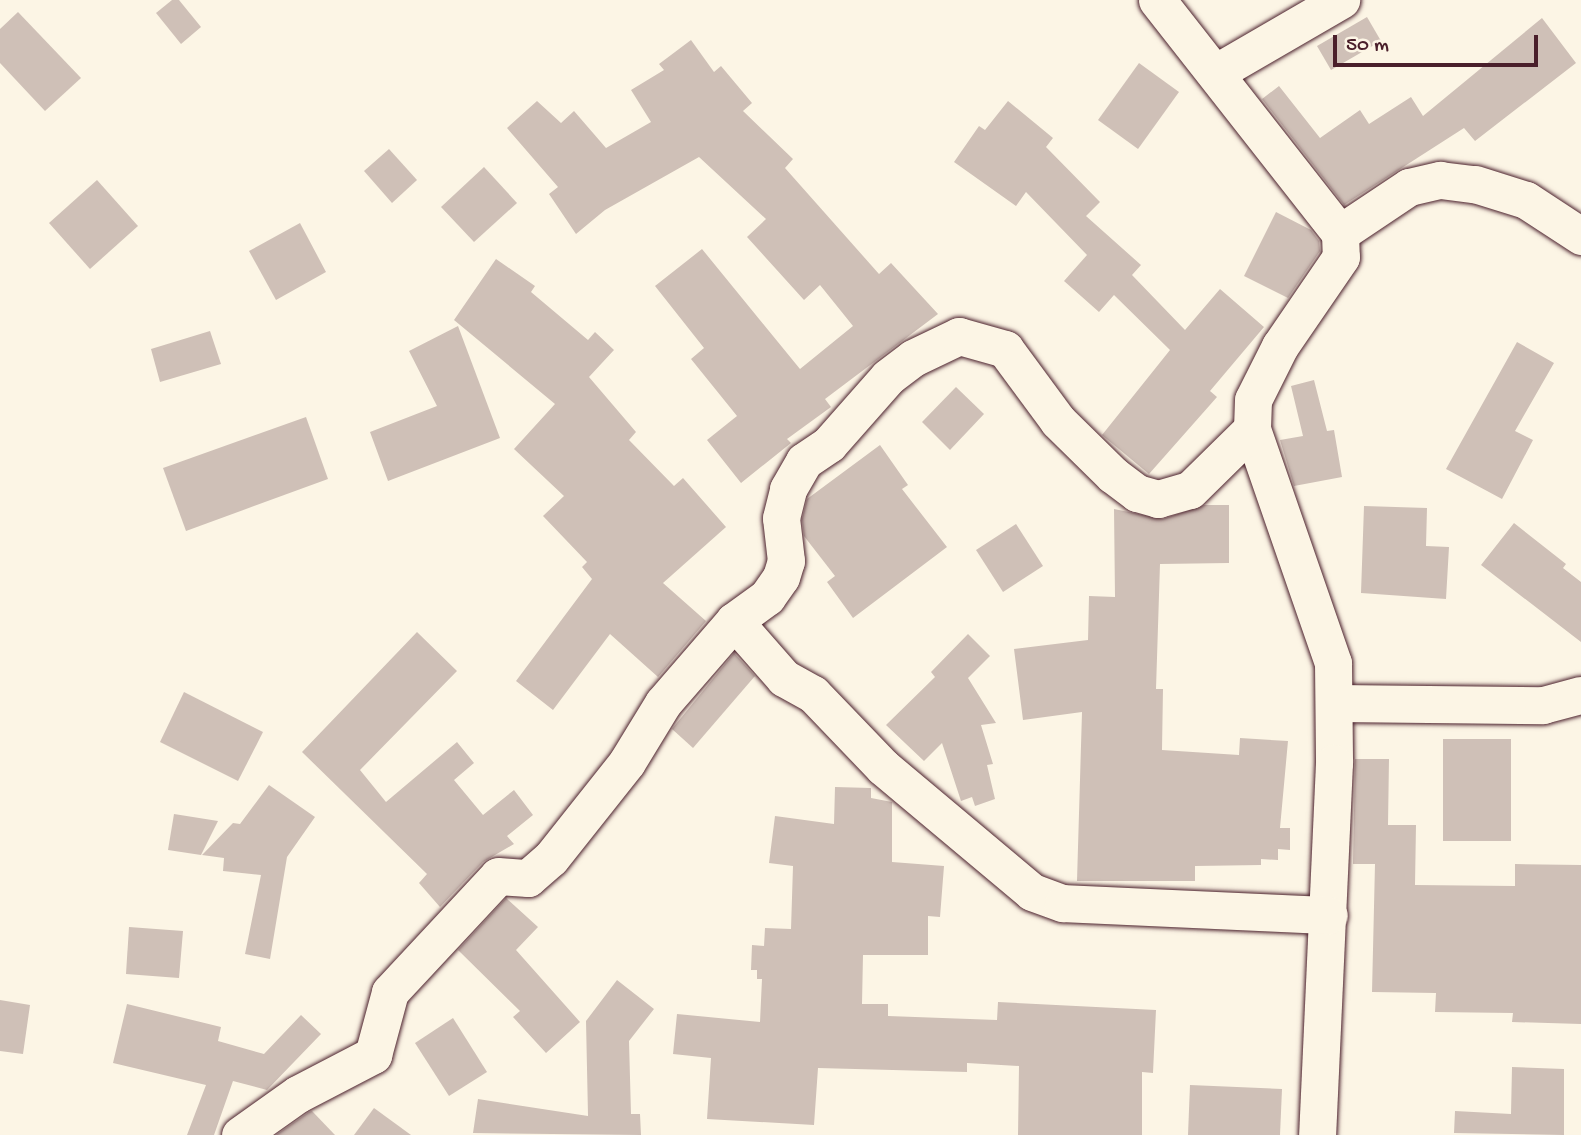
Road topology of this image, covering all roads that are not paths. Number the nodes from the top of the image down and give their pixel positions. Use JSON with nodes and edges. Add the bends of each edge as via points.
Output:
{"nodes":[{"id":1,"x":1157,"y":0,"type":"edge"},
{"id":2,"x":1341,"y":0,"type":"edge"},
{"id":3,"x":1215,"y":72,"type":"junction"},
{"id":4,"x":1340,"y":233,"type":"junction"},
{"id":5,"x":1581,"y":236,"type":"edge"},
{"id":6,"x":1252,"y":429,"type":"junction"},
{"id":7,"x":734,"y":621,"type":"junction"},
{"id":8,"x":1581,"y":695,"type":"edge"},
{"id":9,"x":1336,"y":703,"type":"junction"},
{"id":10,"x":1329,"y":915,"type":"junction"},
{"id":11,"x":240,"y":1135,"type":"edge"},
{"id":12,"x":1317,"y":1135,"type":"edge"}],
"edges":[{"from":1,"to":3,"type":"street"},
{"from":2,"to":3,"type":"street"},
{"from":3,"to":4,"type":"street"},
{"from":4,"to":5,"type":"street","via":[[1409,187],[1440,180],[1475,184],[1526,200]]},
{"from":4,"to":6,"type":"street","via":[[1340,257],[1280,346],[1253,400]]},
{"from":6,"to":7,"type":"street","via":[[1190,490],[1158,499],[1138,493],[1058,421],[1004,349],[958,336],[932,347],[888,377],[854,419],[804,461],[788,489],[781,518],[786,561],[781,577],[767,597]]},
{"from":6,"to":9,"type":"street","via":[[1333,663]]},
{"from":7,"to":10,"type":"street","via":[[784,678],[813,694],[883,767],[1032,892],[1062,903]]},
{"from":7,"to":11,"type":"street","via":[[663,703],[627,762],[551,858],[528,878],[498,876],[390,992],[373,1055],[298,1094]]},
{"from":8,"to":9,"type":"street","via":[[1543,705]]},
{"from":9,"to":10,"type":"street"},
{"from":10,"to":12,"type":"street"}]}
